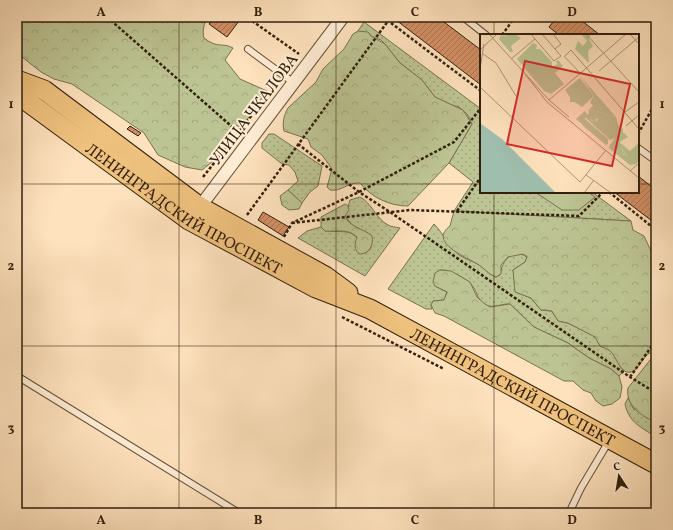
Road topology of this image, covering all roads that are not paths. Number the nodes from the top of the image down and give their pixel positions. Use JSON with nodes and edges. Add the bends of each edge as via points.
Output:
{"nodes":[{"id":1,"x":343,"y":17,"type":"edge"},
{"id":2,"x":464,"y":17,"type":"edge"},
{"id":3,"x":485,"y":34,"type":"edge"},
{"id":4,"x":248,"y":49,"type":"dead end"},
{"id":5,"x":17,"y":81,"type":"edge"},
{"id":6,"x":294,"y":83,"type":"junction"},
{"id":7,"x":639,"y":149,"type":"edge"},
{"id":8,"x":656,"y":161,"type":"edge"},
{"id":9,"x":194,"y":214,"type":"junction"},
{"id":10,"x":17,"y":376,"type":"edge"},
{"id":11,"x":610,"y":440,"type":"junction"},
{"id":12,"x":656,"y":464,"type":"edge"},
{"id":13,"x":239,"y":513,"type":"edge"},
{"id":14,"x":569,"y":513,"type":"edge"}],
"edges":[{"from":1,"to":6,"type":"street","name":"УЛИЦА ЧКАЛОВА"},
{"from":2,"to":3,"type":"lane"},
{"from":4,"to":6,"type":"lane"},
{"from":5,"to":9,"type":"main road","name":"ЛЕНИНГРАДСКИЙ ПРОСПЕКТ","via":[[28,102]]},
{"from":6,"to":9,"type":"street","name":"УЛИЦА ЧКАЛОВА"},
{"from":7,"to":8,"type":"lane"},
{"from":9,"to":11,"type":"main road","name":"ЛЕНИНГРАДСКИЙ ПРОСПЕКТ","via":[[325,276],[370,309]]},
{"from":10,"to":13,"type":"lane"},
{"from":11,"to":12,"type":"main road","name":"ЛЕНИНГРАДСКИЙ ПРОСПЕКТ"},
{"from":11,"to":14,"type":"lane"}]}
